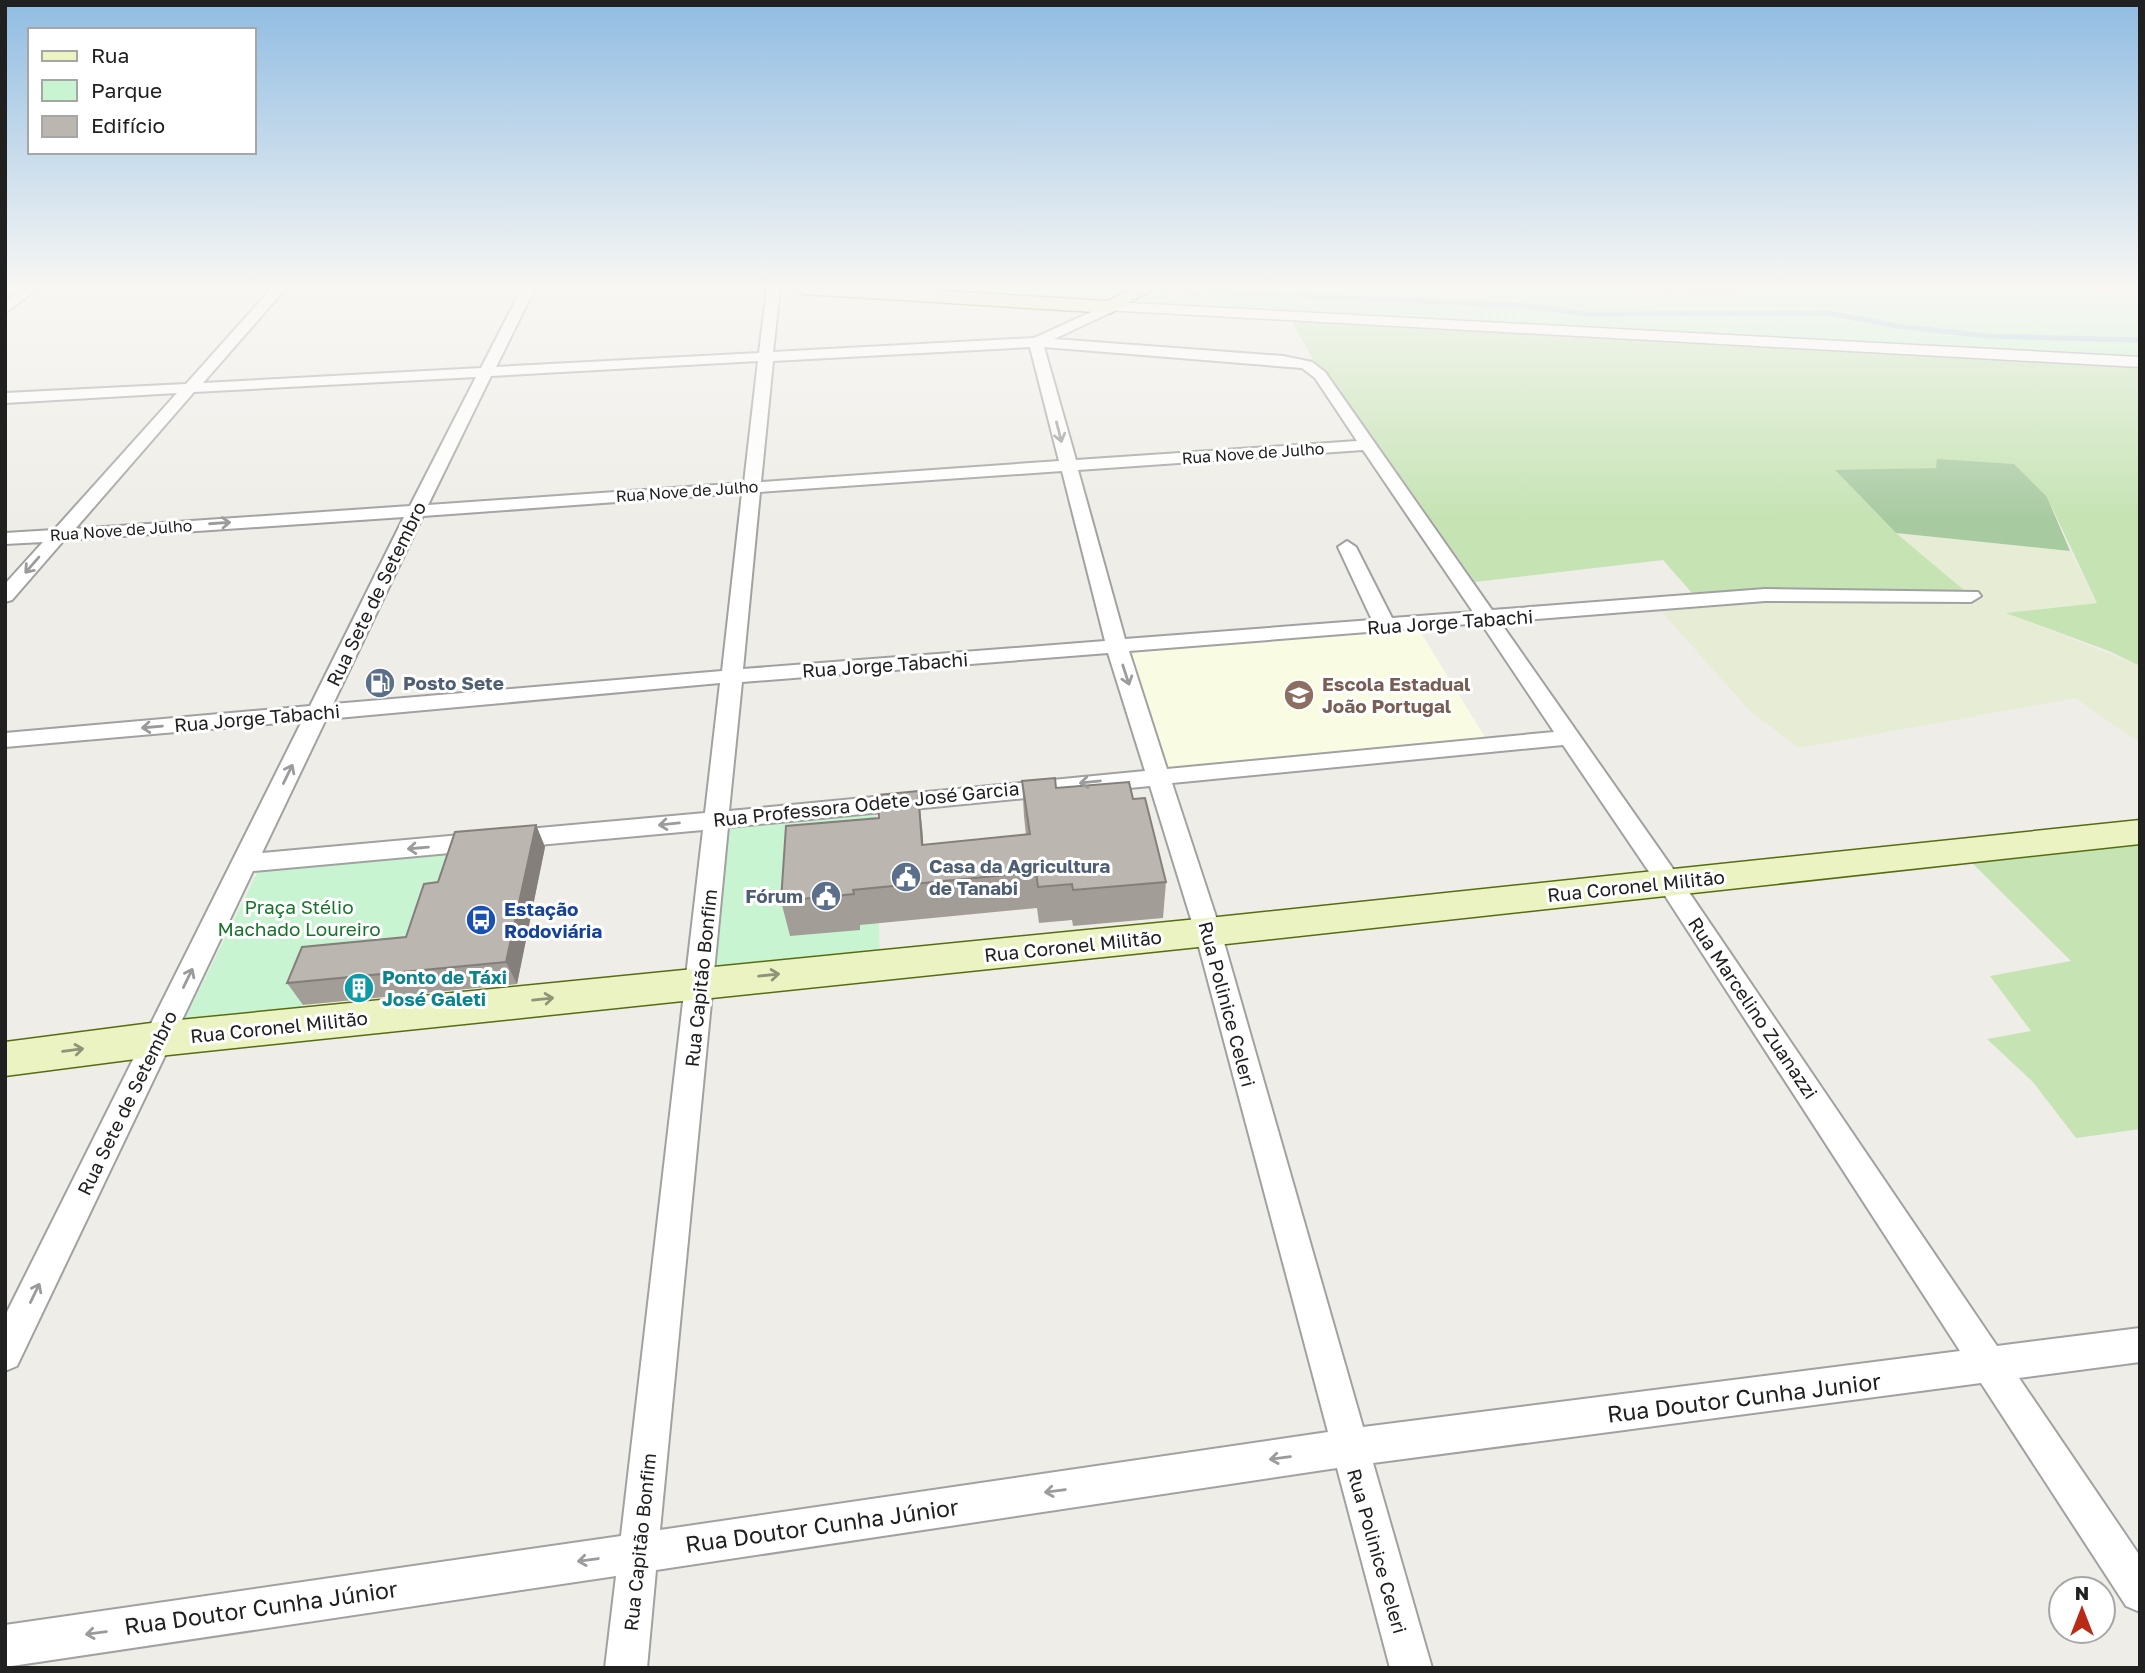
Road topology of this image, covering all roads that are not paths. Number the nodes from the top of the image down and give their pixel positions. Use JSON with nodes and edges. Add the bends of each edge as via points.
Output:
{"nodes":[{"id":1,"x":212,"y":366,"type":"edge"},
{"id":2,"x":489,"y":366,"type":"edge"},
{"id":3,"x":578,"y":366,"type":"edge"},
{"id":4,"x":764,"y":366,"type":"edge"},
{"id":5,"x":1042,"y":366,"type":"edge"},
{"id":6,"x":1308,"y":366,"type":"edge"},
{"id":7,"x":487,"y":371,"type":"junction"},
{"id":8,"x":193,"y":388,"type":"junction"},
{"id":9,"x":5,"y":398,"type":"edge"},
{"id":10,"x":1369,"y":445,"type":"junction"},
{"id":11,"x":1067,"y":465,"type":"junction"},
{"id":12,"x":753,"y":487,"type":"junction"},
{"id":13,"x":417,"y":509,"type":"junction"},
{"id":14,"x":59,"y":535,"type":"junction"},
{"id":15,"x":5,"y":538,"type":"edge"},
{"id":16,"x":1347,"y":547,"type":"dead end"},
{"id":17,"x":5,"y":596,"type":"edge"},
{"id":18,"x":1971,"y":596,"type":"dead end"},
{"id":19,"x":1489,"y":619,"type":"junction"},
{"id":20,"x":1386,"y":627,"type":"junction"},
{"id":21,"x":1117,"y":647,"type":"junction"},
{"id":22,"x":732,"y":676,"type":"junction"},
{"id":23,"x":318,"y":712,"type":"junction"},
{"id":24,"x":1570,"y":737,"type":"junction"},
{"id":25,"x":5,"y":740,"type":"edge"},
{"id":26,"x":1158,"y":775,"type":"junction"},
{"id":27,"x":716,"y":819,"type":"junction"},
{"id":28,"x":2140,"y":832,"type":"edge"},
{"id":29,"x":244,"y":863,"type":"junction"},
{"id":30,"x":1670,"y":882,"type":"junction"},
{"id":31,"x":1208,"y":932,"type":"junction"},
{"id":32,"x":701,"y":982,"type":"junction"},
{"id":33,"x":159,"y":1039,"type":"junction"},
{"id":34,"x":5,"y":1059,"type":"edge"},
{"id":35,"x":2140,"y":1345,"type":"edge"},
{"id":36,"x":5,"y":1354,"type":"edge"},
{"id":37,"x":1990,"y":1366,"type":"junction"},
{"id":38,"x":1348,"y":1448,"type":"junction"},
{"id":39,"x":638,"y":1553,"type":"junction"},
{"id":40,"x":2140,"y":1592,"type":"edge"},
{"id":41,"x":5,"y":1646,"type":"edge"},
{"id":42,"x":626,"y":1668,"type":"edge"},
{"id":43,"x":1411,"y":1668,"type":"edge"}],
"edges":[{"from":1,"to":8,"type":"street"},
{"from":2,"to":7,"type":"street","name":"Rua Sete de Setembro"},
{"from":3,"to":7,"type":"street"},
{"from":4,"to":12,"type":"street","name":"Rua Capitão Bonfim"},
{"from":5,"to":11,"type":"street","name":"Rua Polinice Celeri","one_way":true},
{"from":6,"to":10,"type":"street","name":"Rua Marcelino Zuanazzi","via":[[1320,375]]},
{"from":7,"to":8,"type":"street"},
{"from":7,"to":13,"type":"street","name":"Rua Sete de Setembro"},
{"from":8,"to":9,"type":"street"},
{"from":8,"to":14,"type":"street"},
{"from":10,"to":11,"type":"street","name":"Rua Nove de Julho"},
{"from":10,"to":19,"type":"street","name":"Rua Marcelino Zuanazzi"},
{"from":11,"to":12,"type":"street","name":"Rua Nove de Julho"},
{"from":11,"to":21,"type":"street","name":"Rua Polinice Celeri"},
{"from":12,"to":13,"type":"street","name":"Rua Nove de Julho"},
{"from":12,"to":22,"type":"street","name":"Rua Capitão Bonfim"},
{"from":14,"to":13,"type":"street","name":"Rua Nove de Julho","one_way":true},
{"from":13,"to":23,"type":"street","name":"Rua Sete de Setembro"},
{"from":14,"to":15,"type":"street","name":"Rua Nove de Julho"},
{"from":14,"to":17,"type":"street","one_way":true},
{"from":16,"to":20,"type":"street"},
{"from":18,"to":19,"type":"street","name":"Rua Jorge Tabachi","via":[[1765,595]]},
{"from":19,"to":20,"type":"street","name":"Rua Jorge Tabachi"},
{"from":19,"to":24,"type":"street","name":"Rua Marcelino Zuanazzi"},
{"from":20,"to":21,"type":"street","name":"Rua Jorge Tabachi"},
{"from":21,"to":22,"type":"street","name":"Rua Jorge Tabachi"},
{"from":21,"to":26,"type":"street","name":"Rua Polinice Celeri","one_way":true},
{"from":22,"to":23,"type":"street","name":"Rua Jorge Tabachi"},
{"from":22,"to":27,"type":"street","name":"Rua Capitão Bonfim"},
{"from":23,"to":25,"type":"street","name":"Rua Jorge Tabachi","one_way":true},
{"from":29,"to":23,"type":"street","name":"Rua Sete de Setembro","one_way":true},
{"from":24,"to":26,"type":"street","name":"Rua Professora Odete José Garcia"},
{"from":24,"to":30,"type":"street","name":"Rua Marcelino Zuanazzi"},
{"from":26,"to":27,"type":"street","name":"Rua Professora Odete José Garcia","one_way":true},
{"from":26,"to":31,"type":"street","name":"Rua Polinice Celeri"},
{"from":27,"to":29,"type":"street","name":"Rua Professora Odete José Garcia","one_way":true},
{"from":27,"to":32,"type":"street","name":"Rua Capitão Bonfim"},
{"from":28,"to":30,"type":"main road","name":"Rua Coronel Militão"},
{"from":33,"to":29,"type":"street","name":"Rua Sete de Setembro","one_way":true},
{"from":30,"to":31,"type":"main road","name":"Rua Coronel Militão"},
{"from":30,"to":37,"type":"street","name":"Rua Marcelino Zuanazzi"},
{"from":32,"to":31,"type":"main road","name":"Rua Coronel Militão","one_way":true},
{"from":31,"to":38,"type":"street","name":"Rua Polinice Celeri"},
{"from":33,"to":32,"type":"main road","name":"Rua Coronel Militão","one_way":true},
{"from":32,"to":39,"type":"street","name":"Rua Capitão Bonfim"},
{"from":34,"to":33,"type":"main road","name":"Rua Coronel Militão","one_way":true},
{"from":36,"to":33,"type":"street","name":"Rua Sete de Setembro","one_way":true},
{"from":35,"to":37,"type":"street","name":"Rua Doutor Cunha Junior"},
{"from":37,"to":38,"type":"street","name":"Rua Doutor Cunha Junior"},
{"from":37,"to":40,"type":"street","name":"Rua Marcelino Zuanazzi"},
{"from":38,"to":39,"type":"street","name":"Rua Doutor Cunha Júnior","one_way":true},
{"from":38,"to":43,"type":"street","name":"Rua Polinice Celeri"},
{"from":39,"to":41,"type":"street","name":"Rua Doutor Cunha Júnior","one_way":true},
{"from":39,"to":42,"type":"street","name":"Rua Capitão Bonfim"}]}
